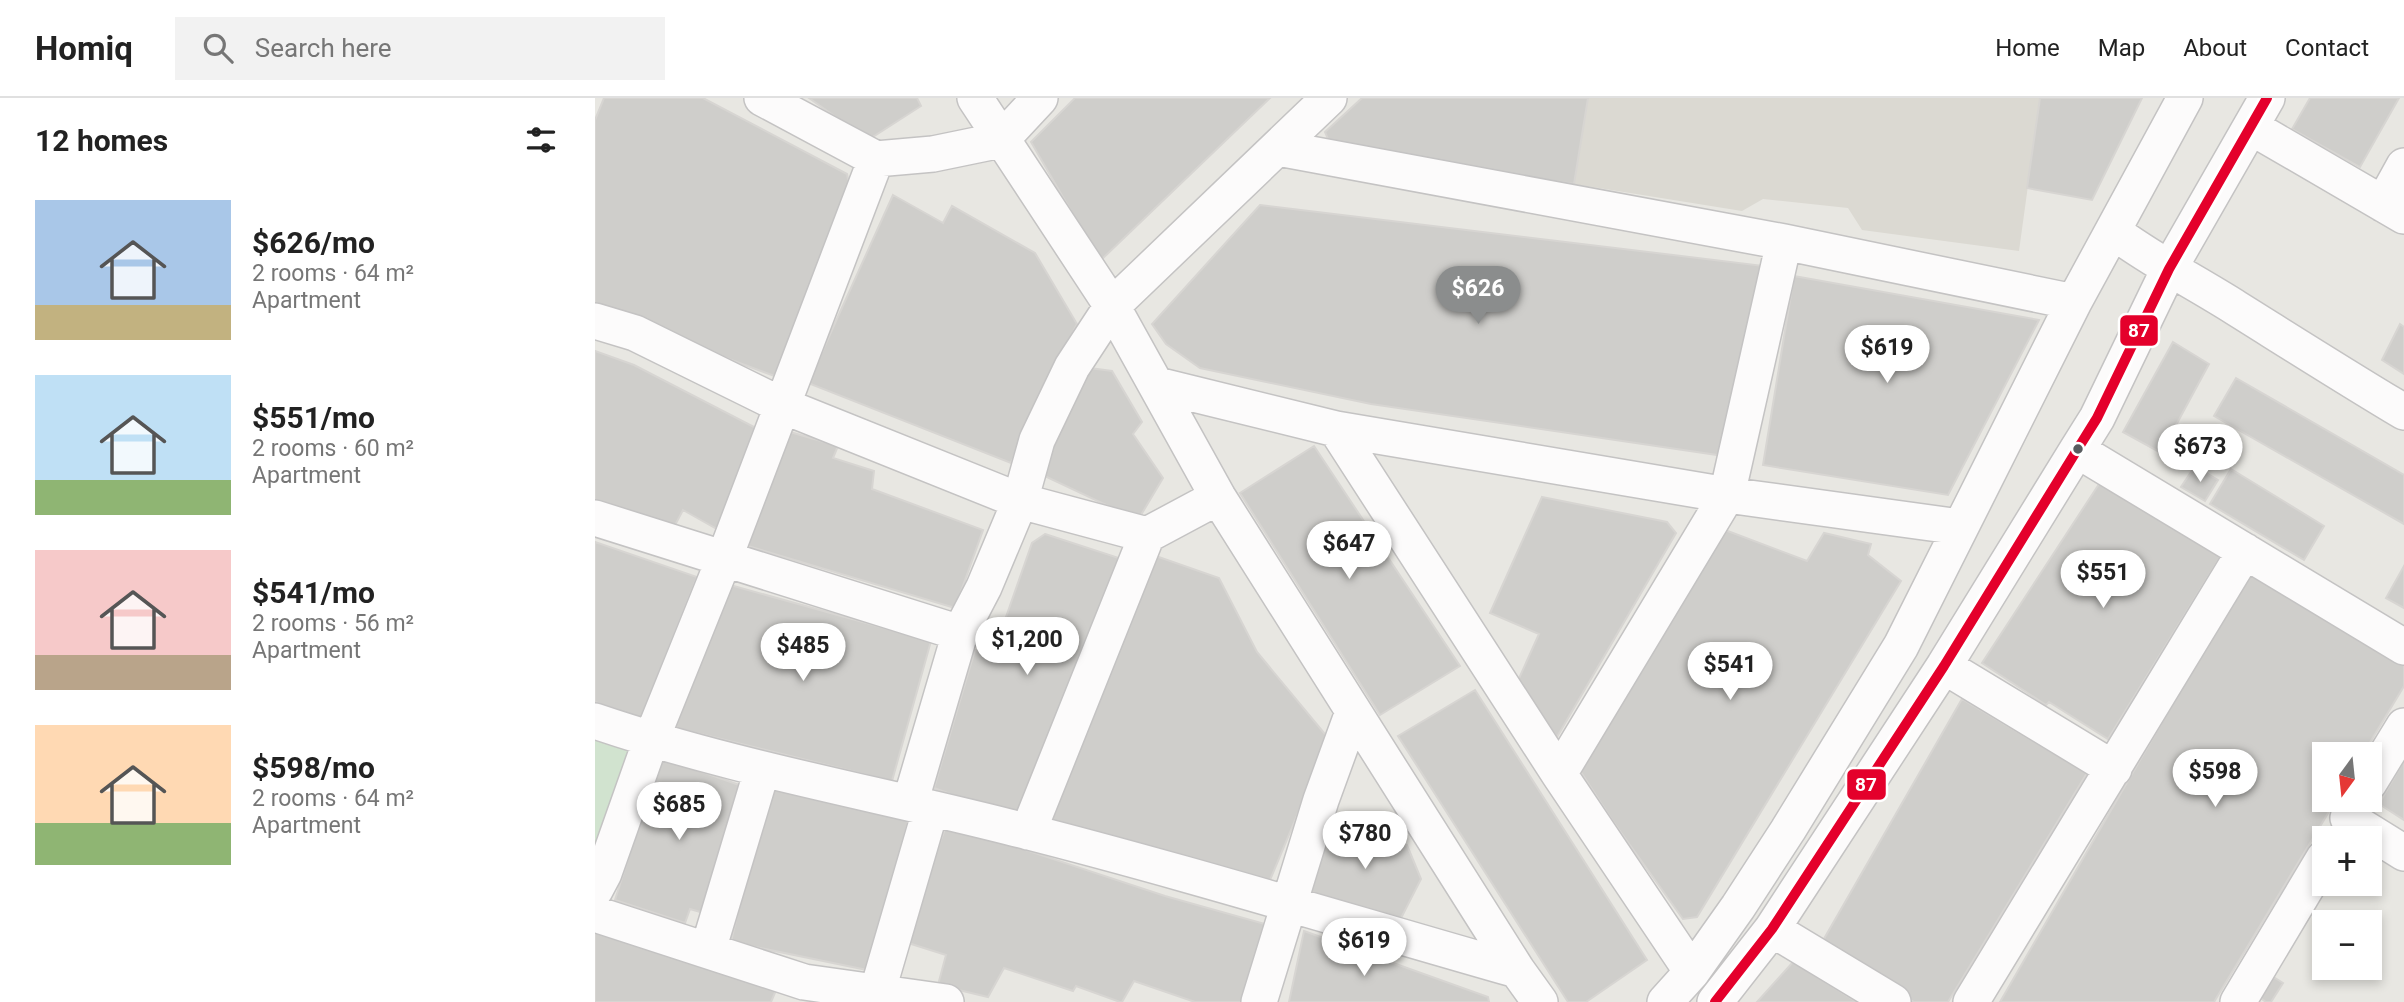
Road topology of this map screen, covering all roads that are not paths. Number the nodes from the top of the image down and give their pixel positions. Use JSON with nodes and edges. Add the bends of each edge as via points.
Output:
{"nodes":[{"id":1,"x":762,"y":98,"type":"edge"},
{"id":2,"x":975,"y":98,"type":"edge"},
{"id":3,"x":1040,"y":98,"type":"edge"},
{"id":4,"x":1329,"y":98,"type":"edge"},
{"id":5,"x":2185,"y":98,"type":"edge"},
{"id":6,"x":2259,"y":113,"type":"edge"},
{"id":7,"x":1001,"y":140,"type":"junction"},
{"id":8,"x":1278,"y":148,"type":"junction"},
{"id":9,"x":876,"y":159,"type":"junction"},
{"id":10,"x":2404,"y":166,"type":"edge"},
{"id":11,"x":2393,"y":210,"type":"edge"},
{"id":12,"x":2114,"y":232,"type":"junction"},
{"id":13,"x":1784,"y":243,"type":"junction"},
{"id":14,"x":2169,"y":269,"type":"junction"},
{"id":15,"x":2074,"y":302,"type":"junction"},
{"id":16,"x":1112,"y":306,"type":"junction"},
{"id":17,"x":595,"y":321,"type":"edge"},
{"id":18,"x":1157,"y":385,"type":"junction"},
{"id":19,"x":781,"y":405,"type":"junction"},
{"id":20,"x":2404,"y":412,"type":"edge"},
{"id":21,"x":1336,"y":429,"type":"junction"},
{"id":22,"x":2077,"y":450,"type":"junction"},
{"id":23,"x":1727,"y":495,"type":"junction"},
{"id":24,"x":1218,"y":497,"type":"junction"},
{"id":25,"x":1020,"y":501,"type":"junction"},
{"id":26,"x":595,"y":518,"type":"edge"},
{"id":27,"x":1960,"y":527,"type":"junction"},
{"id":28,"x":1147,"y":535,"type":"junction"},
{"id":29,"x":2245,"y":551,"type":"junction"},
{"id":30,"x":724,"y":559,"type":"junction"},
{"id":31,"x":960,"y":633,"type":"junction"},
{"id":32,"x":2404,"y":647,"type":"edge"},
{"id":33,"x":1944,"y":666,"type":"junction"},
{"id":34,"x":1353,"y":712,"type":"junction"},
{"id":35,"x":595,"y":721,"type":"edge"},
{"id":36,"x":2404,"y":726,"type":"edge"},
{"id":37,"x":651,"y":740,"type":"junction"},
{"id":38,"x":2382,"y":762,"type":"edge"},
{"id":39,"x":2114,"y":769,"type":"junction"},
{"id":40,"x":762,"y":770,"type":"junction"},
{"id":41,"x":1559,"y":774,"type":"junction"},
{"id":42,"x":921,"y":805,"type":"junction"},
{"id":43,"x":2348,"y":819,"type":"edge"},
{"id":44,"x":1028,"y":832,"type":"junction"},
{"id":45,"x":2404,"y":853,"type":"edge"},
{"id":46,"x":2312,"y":878,"type":"edge"},
{"id":47,"x":595,"y":890,"type":"edge"},
{"id":48,"x":1290,"y":905,"type":"junction"},
{"id":49,"x":595,"y":914,"type":"edge"},
{"id":50,"x":1772,"y":929,"type":"junction"},
{"id":51,"x":708,"y":950,"type":"junction"},
{"id":52,"x":1517,"y":970,"type":"junction"},
{"id":53,"x":1692,"y":972,"type":"junction"},
{"id":54,"x":800,"y":992,"type":"edge"},
{"id":55,"x":877,"y":993,"type":"junction"},
{"id":56,"x":946,"y":1002,"type":"edge"},
{"id":57,"x":1259,"y":1002,"type":"edge"},
{"id":58,"x":1541,"y":1002,"type":"edge"},
{"id":59,"x":1665,"y":1002,"type":"edge"},
{"id":60,"x":1715,"y":1002,"type":"edge"},
{"id":61,"x":1893,"y":1002,"type":"edge"},
{"id":62,"x":1971,"y":1002,"type":"edge"},
{"id":63,"x":2238,"y":1002,"type":"edge"}],
"edges":[{"from":1,"to":9,"type":"street"},
{"from":2,"to":7,"type":"street"},
{"from":3,"to":7,"type":"street"},
{"from":4,"to":8,"type":"street"},
{"from":5,"to":12,"type":"street"},
{"from":6,"to":11,"type":"street"},
{"from":6,"to":14,"type":"street"},
{"from":7,"to":9,"type":"street","via":[[933,154]]},
{"from":7,"to":16,"type":"street"},
{"from":8,"to":13,"type":"street"},
{"from":8,"to":16,"type":"street"},
{"from":9,"to":19,"type":"street"},
{"from":10,"to":11,"type":"street"},
{"from":12,"to":14,"type":"street"},
{"from":12,"to":15,"type":"street"},
{"from":13,"to":15,"type":"street"},
{"from":13,"to":23,"type":"street"},
{"from":14,"to":20,"type":"street"},
{"from":14,"to":22,"type":"street"},
{"from":15,"to":27,"type":"street"},
{"from":16,"to":18,"type":"street"},
{"from":16,"to":25,"type":"street","via":[[1072,367],[1037,440]]},
{"from":17,"to":19,"type":"street","via":[[635,334]]},
{"from":18,"to":21,"type":"street"},
{"from":18,"to":24,"type":"street"},
{"from":19,"to":25,"type":"street"},
{"from":19,"to":30,"type":"street"},
{"from":21,"to":23,"type":"street"},
{"from":21,"to":41,"type":"street"},
{"from":22,"to":29,"type":"street"},
{"from":22,"to":33,"type":"street"},
{"from":23,"to":27,"type":"street"},
{"from":23,"to":41,"type":"street"},
{"from":24,"to":28,"type":"street"},
{"from":24,"to":34,"type":"street"},
{"from":25,"to":28,"type":"street"},
{"from":25,"to":31,"type":"street"},
{"from":26,"to":30,"type":"street"},
{"from":27,"to":53,"type":"street","via":[[1901,646],[1788,830]]},
{"from":28,"to":44,"type":"street"},
{"from":29,"to":32,"type":"street"},
{"from":29,"to":39,"type":"street"},
{"from":30,"to":31,"type":"street"},
{"from":30,"to":37,"type":"street"},
{"from":31,"to":42,"type":"street"},
{"from":33,"to":39,"type":"street"},
{"from":33,"to":50,"type":"street"},
{"from":34,"to":48,"type":"street"},
{"from":34,"to":52,"type":"street"},
{"from":35,"to":37,"type":"street"},
{"from":36,"to":38,"type":"street"},
{"from":37,"to":40,"type":"street"},
{"from":37,"to":47,"type":"street"},
{"from":39,"to":62,"type":"street"},
{"from":40,"to":42,"type":"street"},
{"from":40,"to":51,"type":"street"},
{"from":41,"to":53,"type":"street"},
{"from":42,"to":44,"type":"street"},
{"from":42,"to":55,"type":"street"},
{"from":43,"to":45,"type":"street"},
{"from":44,"to":48,"type":"street"},
{"from":46,"to":63,"type":"street"},
{"from":48,"to":52,"type":"street"},
{"from":48,"to":57,"type":"street"},
{"from":49,"to":51,"type":"street"},
{"from":50,"to":60,"type":"street"},
{"from":50,"to":61,"type":"street"},
{"from":51,"to":54,"type":"street"},
{"from":52,"to":58,"type":"street"},
{"from":53,"to":59,"type":"street"},
{"from":54,"to":55,"type":"street"},
{"from":55,"to":56,"type":"street"}]}
